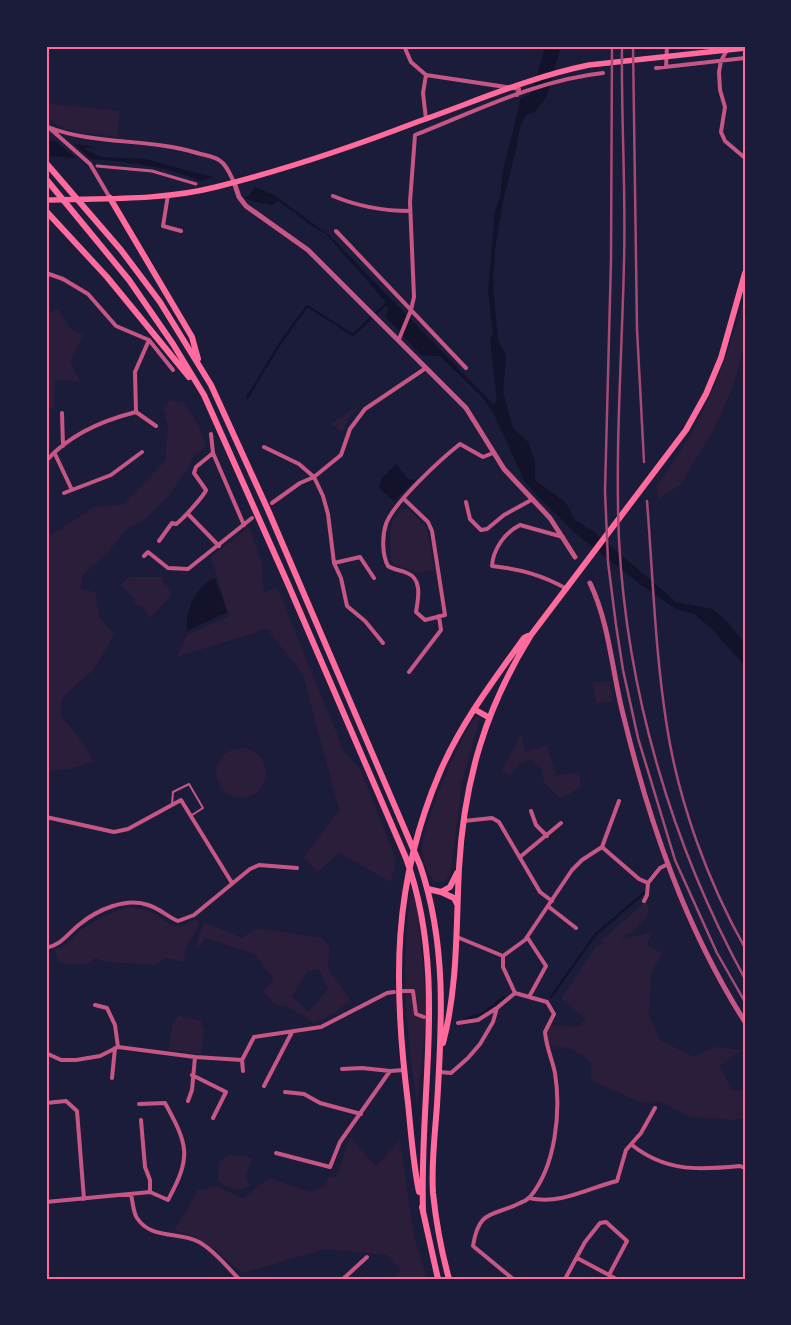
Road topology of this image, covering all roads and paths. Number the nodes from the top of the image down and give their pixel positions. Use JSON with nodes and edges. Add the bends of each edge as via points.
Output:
{"nodes":[{"id":1,"x":404,"y":46,"type":"edge"},
{"id":2,"x":667,"y":46,"type":"edge"},
{"id":3,"x":729,"y":46,"type":"edge"},
{"id":4,"x":745,"y":48,"type":"edge"},
{"id":5,"x":745,"y":58,"type":"edge"},
{"id":6,"x":721,"y":61,"type":"junction"},
{"id":7,"x":666,"y":67,"type":"junction"},
{"id":8,"x":656,"y":68,"type":"dead end"},
{"id":9,"x":603,"y":73,"type":"dead end"},
{"id":10,"x":426,"y":75,"type":"junction"},
{"id":11,"x":517,"y":95,"type":"junction"},
{"id":12,"x":426,"y":119,"type":"junction"},
{"id":13,"x":47,"y":126,"type":"edge"},
{"id":14,"x":745,"y":158,"type":"edge"},
{"id":15,"x":46,"y":162,"type":"edge"},
{"id":16,"x":97,"y":166,"type":"dead end"},
{"id":17,"x":46,"y":179,"type":"edge"},
{"id":18,"x":234,"y":182,"type":"junction"},
{"id":19,"x":196,"y":184,"type":"dead end"},
{"id":20,"x":168,"y":195,"type":"junction"},
{"id":21,"x":334,"y":196,"type":"dead end"},
{"id":22,"x":110,"y":198,"type":"junction"},
{"id":23,"x":46,"y":200,"type":"edge"},
{"id":24,"x":46,"y":211,"type":"edge"},
{"id":25,"x":410,"y":211,"type":"junction"},
{"id":26,"x":181,"y":230,"type":"dead end"},
{"id":27,"x":336,"y":231,"type":"dead end"},
{"id":28,"x":46,"y":273,"type":"edge"},
{"id":29,"x":745,"y":273,"type":"edge"},
{"id":30,"x":411,"y":311,"type":"junction"},
{"id":31,"x":399,"y":338,"type":"junction"},
{"id":32,"x":149,"y":340,"type":"junction"},
{"id":33,"x":200,"y":366,"type":"junction"},
{"id":34,"x":426,"y":368,"type":"junction"},
{"id":35,"x":466,"y":368,"type":"dead end"},
{"id":36,"x":173,"y":370,"type":"dead end"},
{"id":37,"x":204,"y":395,"type":"junction"},
{"id":38,"x":136,"y":412,"type":"junction"},
{"id":39,"x":62,"y":413,"type":"dead end"},
{"id":40,"x":156,"y":426,"type":"dead end"},
{"id":41,"x":211,"y":434,"type":"dead end"},
{"id":42,"x":63,"y":446,"type":"junction"},
{"id":43,"x":264,"y":447,"type":"dead end"},
{"id":44,"x":142,"y":452,"type":"dead end"},
{"id":45,"x":213,"y":453,"type":"junction"},
{"id":46,"x":493,"y":453,"type":"junction"},
{"id":47,"x":55,"y":454,"type":"junction"},
{"id":48,"x":46,"y":461,"type":"edge"},
{"id":49,"x":314,"y":477,"type":"junction"},
{"id":50,"x":72,"y":490,"type":"junction"},
{"id":51,"x":64,"y":493,"type":"dead end"},
{"id":52,"x":532,"y":499,"type":"junction"},
{"id":53,"x":404,"y":500,"type":"junction"},
{"id":54,"x":466,"y":502,"type":"dead end"},
{"id":55,"x":272,"y":503,"type":"dead end"},
{"id":56,"x":188,"y":514,"type":"junction"},
{"id":57,"x":252,"y":518,"type":"dead end"},
{"id":58,"x":244,"y":525,"type":"junction"},
{"id":59,"x":563,"y":537,"type":"junction"},
{"id":60,"x":159,"y":541,"type":"dead end"},
{"id":61,"x":219,"y":546,"type":"junction"},
{"id":62,"x":144,"y":556,"type":"dead end"},
{"id":63,"x":575,"y":557,"type":"dead end"},
{"id":64,"x":334,"y":563,"type":"junction"},
{"id":65,"x":374,"y":578,"type":"dead end"},
{"id":66,"x":590,"y":583,"type":"dead end"},
{"id":67,"x":567,"y":589,"type":"junction"},
{"id":68,"x":439,"y":616,"type":"junction"},
{"id":69,"x":531,"y":635,"type":"junction"},
{"id":70,"x":383,"y":643,"type":"dead end"},
{"id":71,"x":409,"y":672,"type":"dead end"},
{"id":72,"x":474,"y":709,"type":"junction"},
{"id":73,"x":488,"y":717,"type":"junction"},
{"id":74,"x":620,"y":801,"type":"dead end"},
{"id":75,"x":172,"y":804,"type":"junction"},
{"id":76,"x":531,"y":811,"type":"dead end"},
{"id":77,"x":190,"y":815,"type":"junction"},
{"id":78,"x":46,"y":817,"type":"edge"},
{"id":79,"x":464,"y":821,"type":"junction"},
{"id":80,"x":561,"y":823,"type":"dead end"},
{"id":81,"x":547,"y":836,"type":"junction"},
{"id":82,"x":602,"y":848,"type":"junction"},
{"id":83,"x":520,"y":857,"type":"junction"},
{"id":84,"x":666,"y":865,"type":"junction"},
{"id":85,"x":459,"y":867,"type":"junction"},
{"id":86,"x":297,"y":868,"type":"dead end"},
{"id":87,"x":648,"y":882,"type":"junction"},
{"id":88,"x":232,"y":883,"type":"junction"},
{"id":89,"x":428,"y":889,"type":"junction"},
{"id":90,"x":441,"y":892,"type":"junction"},
{"id":91,"x":552,"y":901,"type":"junction"},
{"id":92,"x":644,"y":901,"type":"dead end"},
{"id":93,"x":458,"y":906,"type":"junction"},
{"id":94,"x":549,"y":907,"type":"junction"},
{"id":95,"x":576,"y":928,"type":"dead end"},
{"id":96,"x":457,"y":937,"type":"junction"},
{"id":97,"x":527,"y":938,"type":"junction"},
{"id":98,"x":46,"y":948,"type":"edge"},
{"id":99,"x":503,"y":956,"type":"junction"},
{"id":100,"x":403,"y":991,"type":"dead end"},
{"id":101,"x":394,"y":992,"type":"dead end"},
{"id":102,"x":515,"y":993,"type":"junction"},
{"id":103,"x":530,"y":997,"type":"junction"},
{"id":104,"x":95,"y":1005,"type":"dead end"},
{"id":105,"x":497,"y":1008,"type":"junction"},
{"id":106,"x":424,"y":1017,"type":"dead end"},
{"id":107,"x":745,"y":1022,"type":"edge"},
{"id":108,"x":458,"y":1023,"type":"dead end"},
{"id":109,"x":292,"y":1032,"type":"junction"},
{"id":110,"x":116,"y":1048,"type":"junction"},
{"id":111,"x":46,"y":1053,"type":"edge"},
{"id":112,"x":440,"y":1054,"type":"junction"},
{"id":113,"x":195,"y":1057,"type":"junction"},
{"id":114,"x":242,"y":1060,"type":"junction"},
{"id":115,"x":342,"y":1069,"type":"dead end"},
{"id":116,"x":404,"y":1070,"type":"junction"},
{"id":117,"x":242,"y":1071,"type":"dead end"},
{"id":118,"x":390,"y":1071,"type":"junction"},
{"id":119,"x":439,"y":1072,"type":"junction"},
{"id":120,"x":192,"y":1075,"type":"junction"},
{"id":121,"x":112,"y":1078,"type":"dead end"},
{"id":122,"x":264,"y":1086,"type":"dead end"},
{"id":123,"x":285,"y":1092,"type":"dead end"},
{"id":124,"x":188,"y":1101,"type":"dead end"},
{"id":125,"x":46,"y":1103,"type":"edge"},
{"id":126,"x":139,"y":1104,"type":"dead end"},
{"id":127,"x":655,"y":1108,"type":"dead end"},
{"id":128,"x":361,"y":1114,"type":"junction"},
{"id":129,"x":213,"y":1118,"type":"dead end"},
{"id":130,"x":141,"y":1120,"type":"dead end"},
{"id":131,"x":632,"y":1144,"type":"junction"},
{"id":132,"x":276,"y":1152,"type":"dead end"},
{"id":133,"x":745,"y":1168,"type":"edge"},
{"id":134,"x":150,"y":1192,"type":"junction"},
{"id":135,"x":131,"y":1195,"type":"junction"},
{"id":136,"x":529,"y":1198,"type":"junction"},
{"id":137,"x":84,"y":1199,"type":"junction"},
{"id":138,"x":46,"y":1202,"type":"edge"},
{"id":139,"x":423,"y":1211,"type":"junction"},
{"id":140,"x":367,"y":1257,"type":"dead end"},
{"id":141,"x":577,"y":1258,"type":"junction"},
{"id":142,"x":609,"y":1275,"type":"junction"},
{"id":143,"x":239,"y":1279,"type":"edge"},
{"id":144,"x":343,"y":1279,"type":"edge"},
{"id":145,"x":438,"y":1279,"type":"edge"},
{"id":146,"x":449,"y":1279,"type":"edge"},
{"id":147,"x":513,"y":1279,"type":"edge"},
{"id":148,"x":565,"y":1279,"type":"edge"},
{"id":149,"x":616,"y":1279,"type":"edge"}],
"edges":[{"from":1,"to":10,"type":"street","via":[[411,62]]},
{"from":2,"to":7,"type":"street"},
{"from":3,"to":6,"type":"street"},
{"from":4,"to":12,"type":"main road","via":[[566,70]]},
{"from":5,"to":6,"type":"street"},
{"from":6,"to":7,"type":"street"},
{"from":6,"to":14,"type":"street","via":[[718,80],[725,107],[721,132]]},
{"from":7,"to":8,"type":"street"},
{"from":9,"to":11,"type":"street","via":[[574,76]]},
{"from":10,"to":11,"type":"street","via":[[519,89]]},
{"from":10,"to":12,"type":"street","via":[[423,93]]},
{"from":11,"to":25,"type":"street","via":[[415,135]]},
{"from":12,"to":18,"type":"main road"},
{"from":13,"to":18,"type":"street","via":[[67,134],[152,142],[189,150],[219,160]]},
{"from":13,"to":22,"type":"street","via":[[90,164]]},
{"from":15,"to":33,"type":"highway","via":[[160,302]]},
{"from":16,"to":19,"type":"street","via":[[152,171]]},
{"from":17,"to":37,"type":"highway","via":[[129,280]]},
{"from":18,"to":20,"type":"main road"},
{"from":18,"to":31,"type":"street","via":[[246,206],[308,250]]},
{"from":20,"to":22,"type":"main road"},
{"from":20,"to":26,"type":"street","via":[[163,226]]},
{"from":21,"to":25,"type":"street","via":[[347,202]]},
{"from":22,"to":23,"type":"main road"},
{"from":22,"to":33,"type":"highway","via":[[192,337]]},
{"from":24,"to":37,"type":"highway","via":[[107,277]]},
{"from":25,"to":30,"type":"street","via":[[414,297]]},
{"from":27,"to":30,"type":"street"},
{"from":28,"to":32,"type":"street","via":[[88,294],[116,326]]},
{"from":29,"to":67,"type":"highway","via":[[721,358],[686,430]]},
{"from":30,"to":31,"type":"street"},
{"from":30,"to":35,"type":"street"},
{"from":31,"to":34,"type":"street"},
{"from":32,"to":36,"type":"street"},
{"from":32,"to":38,"type":"street","via":[[135,372]]},
{"from":33,"to":89,"type":"highway","via":[[236,436],[410,840]]},
{"from":34,"to":46,"type":"street","via":[[473,416]]},
{"from":34,"to":49,"type":"street","via":[[365,409],[350,430],[341,455]]},
{"from":37,"to":139,"type":"highway","via":[[416,887],[426,936],[430,981],[422,1147]]},
{"from":38,"to":40,"type":"street"},
{"from":38,"to":42,"type":"street","via":[[107,421]]},
{"from":39,"to":42,"type":"street"},
{"from":41,"to":45,"type":"street"},
{"from":42,"to":47,"type":"street"},
{"from":43,"to":49,"type":"street","via":[[299,464]]},
{"from":44,"to":50,"type":"street","via":[[111,475]]},
{"from":45,"to":56,"type":"street","via":[[196,467],[194,473],[206,490]]},
{"from":45,"to":58,"type":"street"},
{"from":46,"to":52,"type":"street","via":[[516,484]]},
{"from":46,"to":53,"type":"street","via":[[483,457],[460,444]]},
{"from":47,"to":48,"type":"street"},
{"from":47,"to":50,"type":"street"},
{"from":49,"to":55,"type":"street"},
{"from":49,"to":64,"type":"street","via":[[328,514]]},
{"from":50,"to":51,"type":"street"},
{"from":52,"to":54,"type":"street","via":[[481,530],[470,519]]},
{"from":52,"to":59,"type":"street"},
{"from":53,"to":68,"type":"street","via":[[428,522],[432,532],[446,615]]},
{"from":53,"to":68,"type":"street","via":[[386,525],[386,562],[388,566],[415,578],[418,585],[416,612],[425,620]]},
{"from":56,"to":60,"type":"street","via":[[176,524],[172,523]]},
{"from":56,"to":61,"type":"street"},
{"from":57,"to":58,"type":"street"},
{"from":58,"to":61,"type":"street"},
{"from":59,"to":63,"type":"street"},
{"from":59,"to":67,"type":"street","via":[[520,525],[512,528],[493,553],[492,566],[544,576]]},
{"from":61,"to":62,"type":"street","via":[[188,569],[168,568],[148,552]]},
{"from":64,"to":65,"type":"street","via":[[360,557]]},
{"from":64,"to":70,"type":"street","via":[[347,606]]},
{"from":66,"to":84,"type":"street","via":[[604,617],[623,716]]},
{"from":67,"to":69,"type":"highway"},
{"from":68,"to":71,"type":"street","via":[[441,630]]},
{"from":69,"to":72,"type":"highway","via":[[524,638]]},
{"from":69,"to":73,"type":"highway","via":[[505,679]]},
{"from":72,"to":73,"type":"highway"},
{"from":72,"to":116,"type":"highway","via":[[441,771],[417,840],[407,884],[398,946],[398,999]]},
{"from":73,"to":79,"type":"highway","via":[[473,764]]},
{"from":74,"to":82,"type":"street"},
{"from":75,"to":77,"type":"street","via":[[181,800]]},
{"from":75,"to":77,"type":"lane","via":[[173,792],[189,784],[202,808]]},
{"from":75,"to":78,"type":"street","via":[[128,829],[114,832]]},
{"from":76,"to":81,"type":"street","via":[[536,825]]},
{"from":77,"to":88,"type":"street"},
{"from":79,"to":83,"type":"street","via":[[492,818],[499,822]]},
{"from":79,"to":85,"type":"highway"},
{"from":80,"to":81,"type":"street"},
{"from":81,"to":83,"type":"street"},
{"from":82,"to":87,"type":"street","via":[[639,879]]},
{"from":82,"to":91,"type":"street","via":[[572,870]]},
{"from":83,"to":91,"type":"street","via":[[540,892]]},
{"from":84,"to":87,"type":"street"},
{"from":84,"to":107,"type":"street","via":[[685,910]]},
{"from":85,"to":90,"type":"highway","via":[[450,887]]},
{"from":85,"to":93,"type":"highway"},
{"from":86,"to":88,"type":"street","via":[[259,865]]},
{"from":87,"to":92,"type":"street"},
{"from":88,"to":98,"type":"street","via":[[195,917],[178,921],[139,902],[114,905],[82,922],[58,945]]},
{"from":89,"to":90,"type":"highway"},
{"from":89,"to":112,"type":"highway","via":[[440,961]]},
{"from":90,"to":93,"type":"highway","via":[[454,898]]},
{"from":91,"to":94,"type":"street"},
{"from":93,"to":96,"type":"highway"},
{"from":94,"to":95,"type":"street"},
{"from":94,"to":97,"type":"street"},
{"from":96,"to":99,"type":"street"},
{"from":96,"to":112,"type":"highway","via":[[448,1026]]},
{"from":97,"to":99,"type":"street"},
{"from":97,"to":103,"type":"street","via":[[546,966]]},
{"from":99,"to":102,"type":"street","via":[[503,967]]},
{"from":100,"to":106,"type":"street","via":[[413,991],[416,1014]]},
{"from":101,"to":109,"type":"street","via":[[320,1027]]},
{"from":102,"to":103,"type":"street"},
{"from":102,"to":105,"type":"street"},
{"from":103,"to":136,"type":"street","via":[[549,1004],[554,1014],[545,1032],[555,1075],[557,1109],[551,1153]]},
{"from":104,"to":110,"type":"street","via":[[107,1008],[115,1025]]},
{"from":105,"to":108,"type":"street","via":[[478,1020]]},
{"from":105,"to":119,"type":"street","via":[[493,1022],[468,1058],[451,1072]]},
{"from":109,"to":114,"type":"street","via":[[254,1037]]},
{"from":109,"to":122,"type":"street"},
{"from":110,"to":111,"type":"street","via":[[100,1056],[76,1060],[61,1060]]},
{"from":110,"to":113,"type":"street"},
{"from":110,"to":121,"type":"street"},
{"from":112,"to":119,"type":"highway"},
{"from":113,"to":114,"type":"street"},
{"from":113,"to":120,"type":"street"},
{"from":114,"to":117,"type":"street"},
{"from":115,"to":118,"type":"street"},
{"from":116,"to":118,"type":"street"},
{"from":116,"to":139,"type":"highway"},
{"from":118,"to":128,"type":"street"},
{"from":119,"to":146,"type":"highway","via":[[433,1191]]},
{"from":120,"to":124,"type":"street"},
{"from":120,"to":129,"type":"street","via":[[226,1092]]},
{"from":123,"to":128,"type":"street","via":[[304,1094],[320,1103]]},
{"from":125,"to":137,"type":"street","via":[[66,1100],[76,1111]]},
{"from":126,"to":134,"type":"street","via":[[165,1103],[182,1136],[185,1152],[185,1164],[168,1200]]},
{"from":127,"to":131,"type":"street","via":[[642,1133]]},
{"from":128,"to":132,"type":"street","via":[[340,1142],[330,1168]]},
{"from":130,"to":134,"type":"street"},
{"from":131,"to":133,"type":"street","via":[[671,1166]]},
{"from":131,"to":136,"type":"street","via":[[622,1157],[617,1181],[564,1198]]},
{"from":134,"to":135,"type":"street"},
{"from":135,"to":137,"type":"street"},
{"from":135,"to":143,"type":"street","via":[[136,1217],[152,1231],[161,1235],[186,1236],[201,1243]]},
{"from":136,"to":147,"type":"street","via":[[491,1213],[480,1224],[473,1246]]},
{"from":137,"to":138,"type":"street"},
{"from":139,"to":145,"type":"highway"},
{"from":140,"to":144,"type":"street"},
{"from":141,"to":142,"type":"street"},
{"from":141,"to":142,"type":"street","via":[[600,1222],[606,1222],[627,1241]]},
{"from":141,"to":148,"type":"street"},
{"from":142,"to":149,"type":"street"}]}
